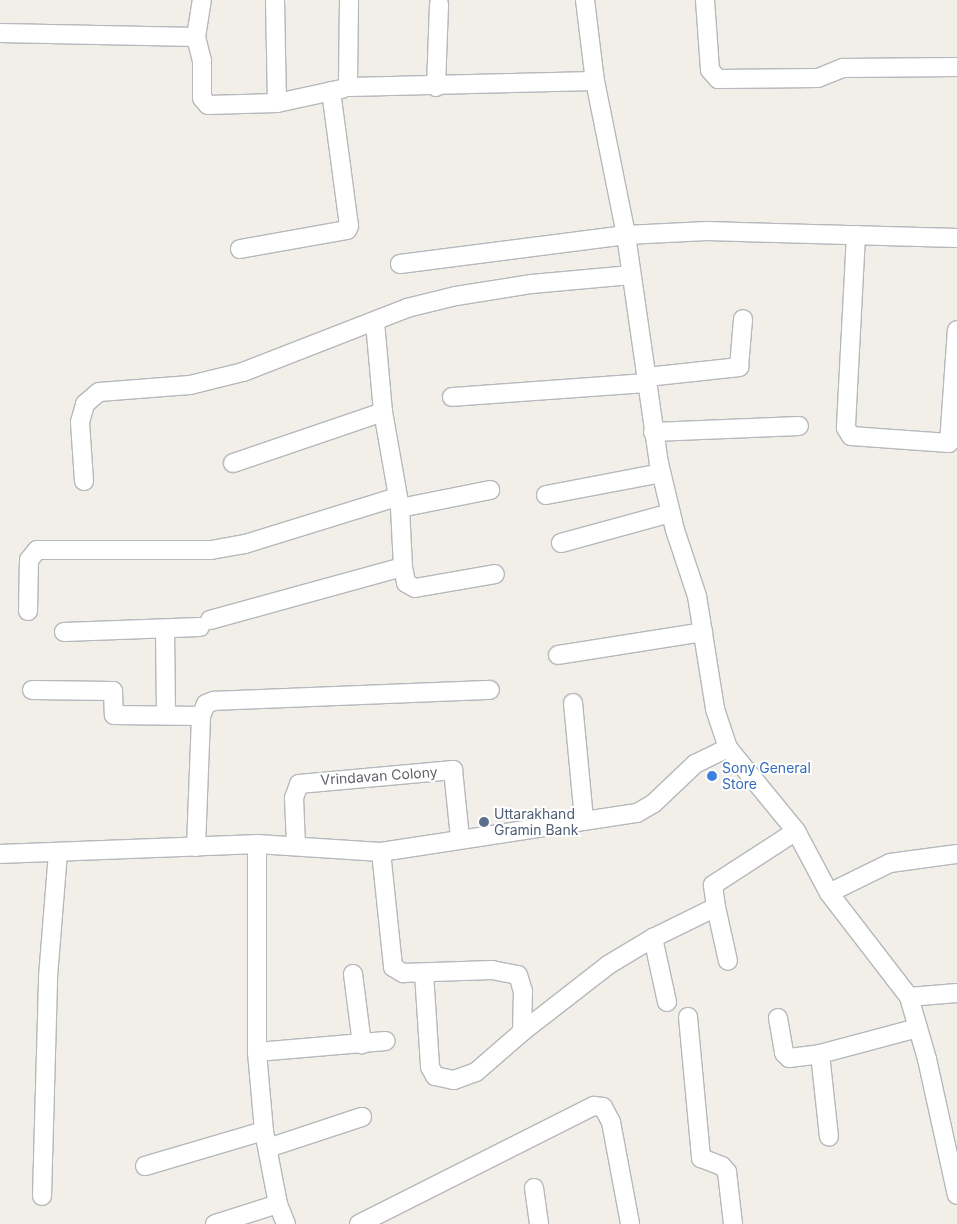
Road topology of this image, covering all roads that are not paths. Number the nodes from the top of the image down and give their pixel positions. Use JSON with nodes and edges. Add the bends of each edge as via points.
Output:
{"nodes":[{"id":1,"x":202,"y":0,"type":"edge"},
{"id":2,"x":275,"y":0,"type":"edge"},
{"id":3,"x":349,"y":0,"type":"edge"},
{"id":4,"x":585,"y":0,"type":"edge"},
{"id":5,"x":705,"y":0,"type":"edge"},
{"id":6,"x":439,"y":4,"type":"dead end"},
{"id":7,"x":0,"y":33,"type":"edge"},
{"id":8,"x":196,"y":37,"type":"junction"},
{"id":9,"x":957,"y":67,"type":"edge"},
{"id":10,"x":596,"y":80,"type":"junction"},
{"id":11,"x":436,"y":87,"type":"junction"},
{"id":12,"x":340,"y":89,"type":"junction"},
{"id":13,"x":277,"y":103,"type":"junction"},
{"id":14,"x":856,"y":235,"type":"junction"},
{"id":15,"x":626,"y":236,"type":"junction"},
{"id":16,"x":957,"y":238,"type":"edge"},
{"id":17,"x":240,"y":249,"type":"dead end"},
{"id":18,"x":400,"y":264,"type":"dead end"},
{"id":19,"x":630,"y":274,"type":"junction"},
{"id":20,"x":743,"y":319,"type":"dead end"},
{"id":21,"x":375,"y":323,"type":"junction"},
{"id":22,"x":957,"y":330,"type":"edge"},
{"id":23,"x":648,"y":380,"type":"junction"},
{"id":24,"x":452,"y":397,"type":"dead end"},
{"id":25,"x":384,"y":412,"type":"junction"},
{"id":26,"x":799,"y":426,"type":"dead end"},
{"id":27,"x":654,"y":432,"type":"junction"},
{"id":28,"x":953,"y":444,"type":"edge"},
{"id":29,"x":233,"y":463,"type":"dead end"},
{"id":30,"x":661,"y":473,"type":"junction"},
{"id":31,"x":84,"y":481,"type":"dead end"},
{"id":32,"x":490,"y":490,"type":"dead end"},
{"id":33,"x":546,"y":495,"type":"dead end"},
{"id":34,"x":398,"y":503,"type":"junction"},
{"id":35,"x":671,"y":513,"type":"junction"},
{"id":36,"x":561,"y":543,"type":"dead end"},
{"id":37,"x":403,"y":567,"type":"junction"},
{"id":38,"x":494,"y":574,"type":"dead end"},
{"id":39,"x":28,"y":611,"type":"dead end"},
{"id":40,"x":165,"y":629,"type":"junction"},
{"id":41,"x":64,"y":632,"type":"dead end"},
{"id":42,"x":703,"y":632,"type":"junction"},
{"id":43,"x":558,"y":655,"type":"dead end"},
{"id":44,"x":32,"y":690,"type":"dead end"},
{"id":45,"x":490,"y":690,"type":"dead end"},
{"id":46,"x":573,"y":703,"type":"dead end"},
{"id":47,"x":166,"y":715,"type":"junction"},
{"id":48,"x":201,"y":716,"type":"junction"},
{"id":49,"x":728,"y":748,"type":"junction"},
{"id":50,"x":584,"y":820,"type":"junction"},
{"id":51,"x":796,"y":831,"type":"junction"},
{"id":52,"x":460,"y":838,"type":"junction"},
{"id":53,"x":257,"y":844,"type":"junction"},
{"id":54,"x":296,"y":845,"type":"junction"},
{"id":55,"x":196,"y":846,"type":"junction"},
{"id":56,"x":381,"y":852,"type":"junction"},
{"id":57,"x":0,"y":854,"type":"edge"},
{"id":58,"x":58,"y":854,"type":"junction"},
{"id":59,"x":957,"y":854,"type":"edge"},
{"id":60,"x":829,"y":893,"type":"junction"},
{"id":61,"x":716,"y":907,"type":"junction"},
{"id":62,"x":653,"y":938,"type":"junction"},
{"id":63,"x":728,"y":961,"type":"dead end"},
{"id":64,"x":352,"y":974,"type":"dead end"},
{"id":65,"x":424,"y":974,"type":"junction"},
{"id":66,"x":957,"y":993,"type":"edge"},
{"id":67,"x":909,"y":997,"type":"junction"},
{"id":68,"x":667,"y":1002,"type":"dead end"},
{"id":69,"x":688,"y":1017,"type":"dead end"},
{"id":70,"x":778,"y":1018,"type":"dead end"},
{"id":71,"x":918,"y":1028,"type":"junction"},
{"id":72,"x":522,"y":1032,"type":"junction"},
{"id":73,"x":386,"y":1041,"type":"dead end"},
{"id":74,"x":362,"y":1044,"type":"junction"},
{"id":75,"x":257,"y":1052,"type":"junction"},
{"id":76,"x":820,"y":1054,"type":"junction"},
{"id":77,"x":362,"y":1118,"type":"dead end"},
{"id":78,"x":264,"y":1131,"type":"junction"},
{"id":79,"x":828,"y":1137,"type":"dead end"},
{"id":80,"x":268,"y":1148,"type":"junction"},
{"id":81,"x":145,"y":1166,"type":"dead end"},
{"id":82,"x":534,"y":1188,"type":"dead end"},
{"id":83,"x":957,"y":1195,"type":"edge"},
{"id":84,"x":42,"y":1196,"type":"dead end"},
{"id":85,"x":278,"y":1204,"type":"junction"},
{"id":86,"x":215,"y":1224,"type":"edge"},
{"id":87,"x":286,"y":1224,"type":"edge"},
{"id":88,"x":359,"y":1224,"type":"edge"},
{"id":89,"x":539,"y":1224,"type":"edge"},
{"id":90,"x":630,"y":1224,"type":"edge"},
{"id":91,"x":733,"y":1224,"type":"edge"}],
"edges":[{"from":1,"to":8,"type":"street"},
{"from":2,"to":13,"type":"street"},
{"from":3,"to":12,"type":"street"},
{"from":4,"to":10,"type":"street"},
{"from":5,"to":9,"type":"street","via":[[710,70],[718,79],[818,78],[843,68]]},
{"from":6,"to":11,"type":"street"},
{"from":7,"to":8,"type":"street"},
{"from":8,"to":13,"type":"street","via":[[202,61],[201,92],[204,102],[213,106]]},
{"from":10,"to":11,"type":"street"},
{"from":10,"to":15,"type":"street"},
{"from":11,"to":12,"type":"street"},
{"from":12,"to":13,"type":"street"},
{"from":12,"to":17,"type":"street","via":[[347,230]]},
{"from":14,"to":15,"type":"street","via":[[773,230]]},
{"from":14,"to":16,"type":"street"},
{"from":14,"to":28,"type":"street","via":[[846,428],[855,438]]},
{"from":15,"to":18,"type":"street"},
{"from":15,"to":19,"type":"street"},
{"from":19,"to":21,"type":"street","via":[[456,296],[407,308]]},
{"from":19,"to":23,"type":"street"},
{"from":20,"to":23,"type":"street","via":[[739,367]]},
{"from":21,"to":25,"type":"street"},
{"from":21,"to":31,"type":"street","via":[[243,372],[190,385],[94,394],[85,404],[80,422]]},
{"from":22,"to":28,"type":"street"},
{"from":23,"to":24,"type":"street"},
{"from":23,"to":27,"type":"street"},
{"from":25,"to":29,"type":"street"},
{"from":25,"to":34,"type":"street"},
{"from":26,"to":27,"type":"street"},
{"from":27,"to":30,"type":"street"},
{"from":30,"to":33,"type":"street"},
{"from":30,"to":35,"type":"street"},
{"from":32,"to":34,"type":"street"},
{"from":34,"to":37,"type":"street"},
{"from":34,"to":39,"type":"street","via":[[246,544],[211,550],[37,550],[29,560]]},
{"from":35,"to":36,"type":"street"},
{"from":35,"to":42,"type":"street","via":[[697,596]]},
{"from":37,"to":38,"type":"street","via":[[406,583],[415,588]]},
{"from":37,"to":40,"type":"street","via":[[205,624]]},
{"from":40,"to":41,"type":"street"},
{"from":40,"to":47,"type":"street"},
{"from":42,"to":43,"type":"street"},
{"from":42,"to":49,"type":"street","via":[[715,709]]},
{"from":44,"to":47,"type":"street","via":[[113,691],[114,715]]},
{"from":45,"to":48,"type":"street","via":[[214,701],[206,704]]},
{"from":46,"to":50,"type":"street"},
{"from":47,"to":48,"type":"street"},
{"from":48,"to":55,"type":"street"},
{"from":49,"to":50,"type":"street","via":[[695,764],[645,810]]},
{"from":49,"to":51,"type":"street"},
{"from":50,"to":52,"type":"street"},
{"from":51,"to":60,"type":"street"},
{"from":51,"to":61,"type":"street","via":[[713,885]]},
{"from":52,"to":54,"type":"street","name":"Vrindavan Colony","via":[[453,770],[298,784],[294,798]]},
{"from":52,"to":56,"type":"street"},
{"from":53,"to":54,"type":"street"},
{"from":53,"to":55,"type":"street"},
{"from":53,"to":75,"type":"street"},
{"from":54,"to":56,"type":"street"},
{"from":55,"to":58,"type":"street"},
{"from":56,"to":65,"type":"street","via":[[390,960],[398,972]]},
{"from":57,"to":58,"type":"street"},
{"from":58,"to":84,"type":"street","via":[[48,977]]},
{"from":59,"to":60,"type":"street","via":[[890,863]]},
{"from":60,"to":67,"type":"street"},
{"from":61,"to":62,"type":"street"},
{"from":61,"to":63,"type":"street"},
{"from":62,"to":68,"type":"street"},
{"from":62,"to":72,"type":"street","via":[[608,965]]},
{"from":64,"to":74,"type":"street"},
{"from":65,"to":72,"type":"street","via":[[492,970],[518,975],[523,992]]},
{"from":65,"to":72,"type":"street","via":[[430,1067],[435,1076],[454,1080],[476,1072]]},
{"from":66,"to":67,"type":"street"},
{"from":67,"to":71,"type":"street"},
{"from":69,"to":91,"type":"street","via":[[701,1158],[722,1166],[727,1172]]},
{"from":70,"to":76,"type":"street","via":[[787,1057]]},
{"from":71,"to":76,"type":"street"},
{"from":71,"to":83,"type":"street"},
{"from":73,"to":74,"type":"street"},
{"from":74,"to":75,"type":"street"},
{"from":75,"to":78,"type":"street"},
{"from":76,"to":79,"type":"street"},
{"from":77,"to":80,"type":"street"},
{"from":78,"to":80,"type":"street"},
{"from":78,"to":81,"type":"street"},
{"from":80,"to":85,"type":"street"},
{"from":82,"to":89,"type":"street"},
{"from":85,"to":86,"type":"street"},
{"from":85,"to":87,"type":"street"},
{"from":88,"to":90,"type":"street","via":[[594,1106],[603,1107],[611,1122]]}]}
